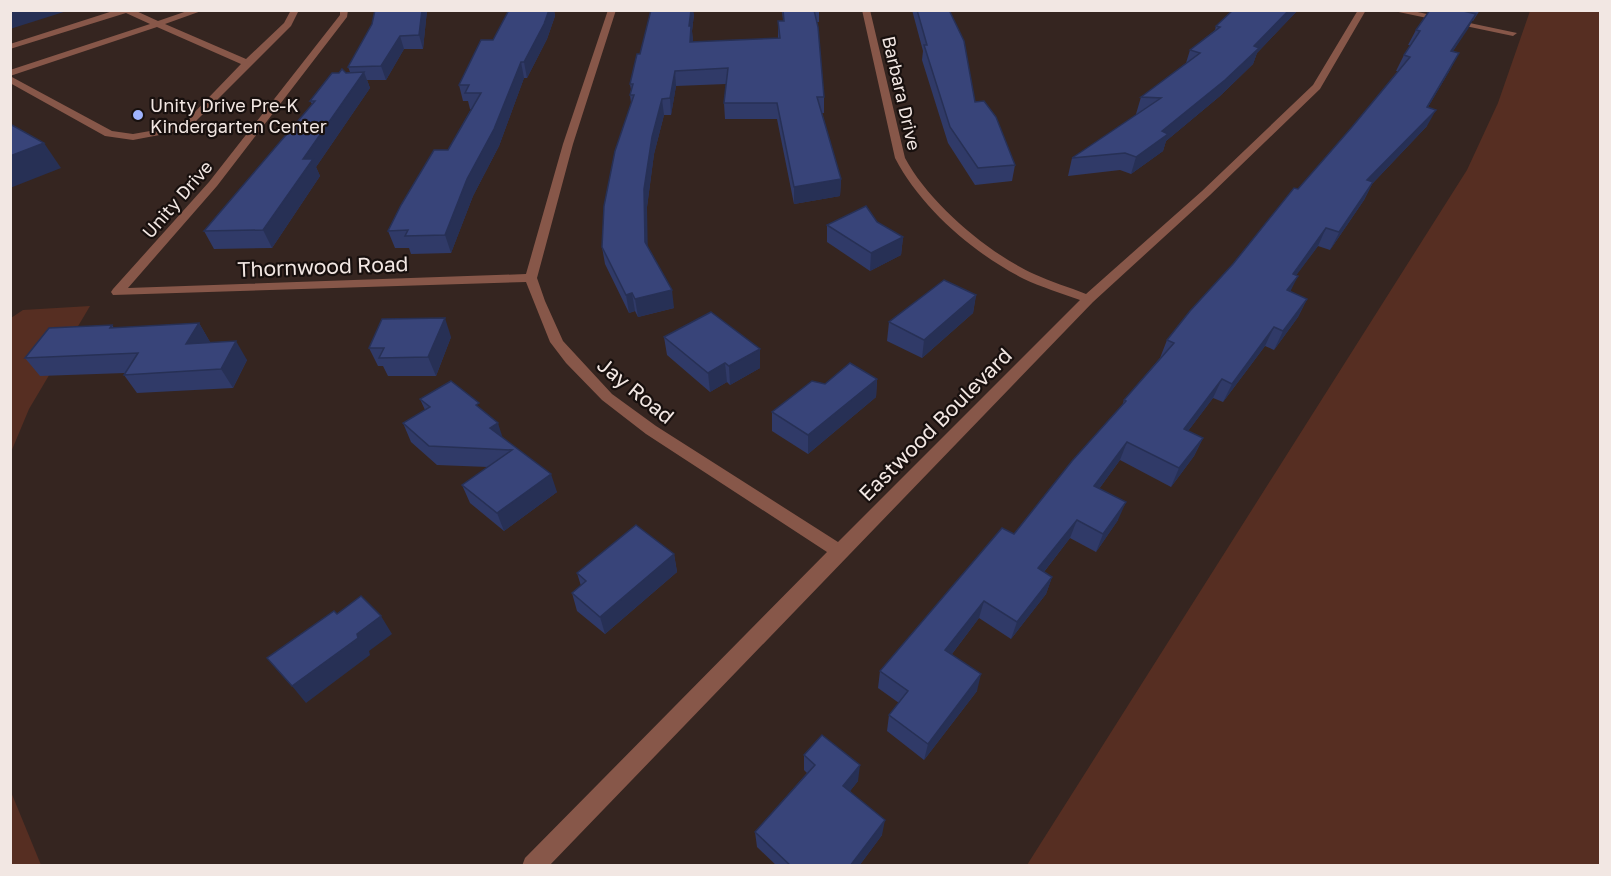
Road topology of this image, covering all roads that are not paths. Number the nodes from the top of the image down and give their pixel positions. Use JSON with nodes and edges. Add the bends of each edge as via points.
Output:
{"nodes":[{"id":1,"x":126,"y":10,"type":"edge"},
{"id":2,"x":200,"y":10,"type":"edge"},
{"id":3,"x":295,"y":10,"type":"edge"},
{"id":4,"x":344,"y":10,"type":"edge"},
{"id":5,"x":612,"y":10,"type":"edge"},
{"id":6,"x":866,"y":10,"type":"edge"},
{"id":7,"x":1362,"y":10,"type":"edge"},
{"id":8,"x":1394,"y":10,"type":"edge"},
{"id":9,"x":158,"y":24,"type":"junction"},
{"id":10,"x":1513,"y":33,"type":"dead end"},
{"id":11,"x":10,"y":46,"type":"edge"},
{"id":12,"x":247,"y":63,"type":"junction"},
{"id":13,"x":10,"y":73,"type":"edge"},
{"id":14,"x":10,"y":79,"type":"edge"},
{"id":15,"x":531,"y":278,"type":"junction"},
{"id":16,"x":117,"y":292,"type":"joint"},
{"id":17,"x":1088,"y":300,"type":"junction"},
{"id":18,"x":838,"y":551,"type":"junction"},
{"id":19,"x":533,"y":866,"type":"edge"}],
"edges":[{"from":1,"to":9,"type":"street"},
{"from":1,"to":11,"type":"street"},
{"from":2,"to":9,"type":"street"},
{"from":3,"to":12,"type":"street","via":[[288,24]]},
{"from":4,"to":16,"type":"street","name":"Unity Drive","via":[[344,15],[213,184]]},
{"from":5,"to":15,"type":"street","via":[[568,144]]},
{"from":6,"to":17,"type":"street","name":"Barbara Drive","via":[[900,158],[908,173],[970,239],[1028,276]]},
{"from":7,"to":17,"type":"street","name":"Eastwood Boulevard","via":[[1317,87]]},
{"from":8,"to":10,"type":"street"},
{"from":9,"to":12,"type":"street"},
{"from":9,"to":13,"type":"street"},
{"from":12,"to":14,"type":"street","via":[[192,120],[170,130],[133,137],[109,134]]},
{"from":15,"to":16,"type":"street","name":"Thornwood Road"},
{"from":15,"to":18,"type":"street","name":"Jay Road","via":[[557,342],[607,397],[651,430]]},
{"from":17,"to":18,"type":"street","name":"Eastwood Boulevard"},
{"from":18,"to":19,"type":"street","name":"Eastwood Boulevard"}]}
